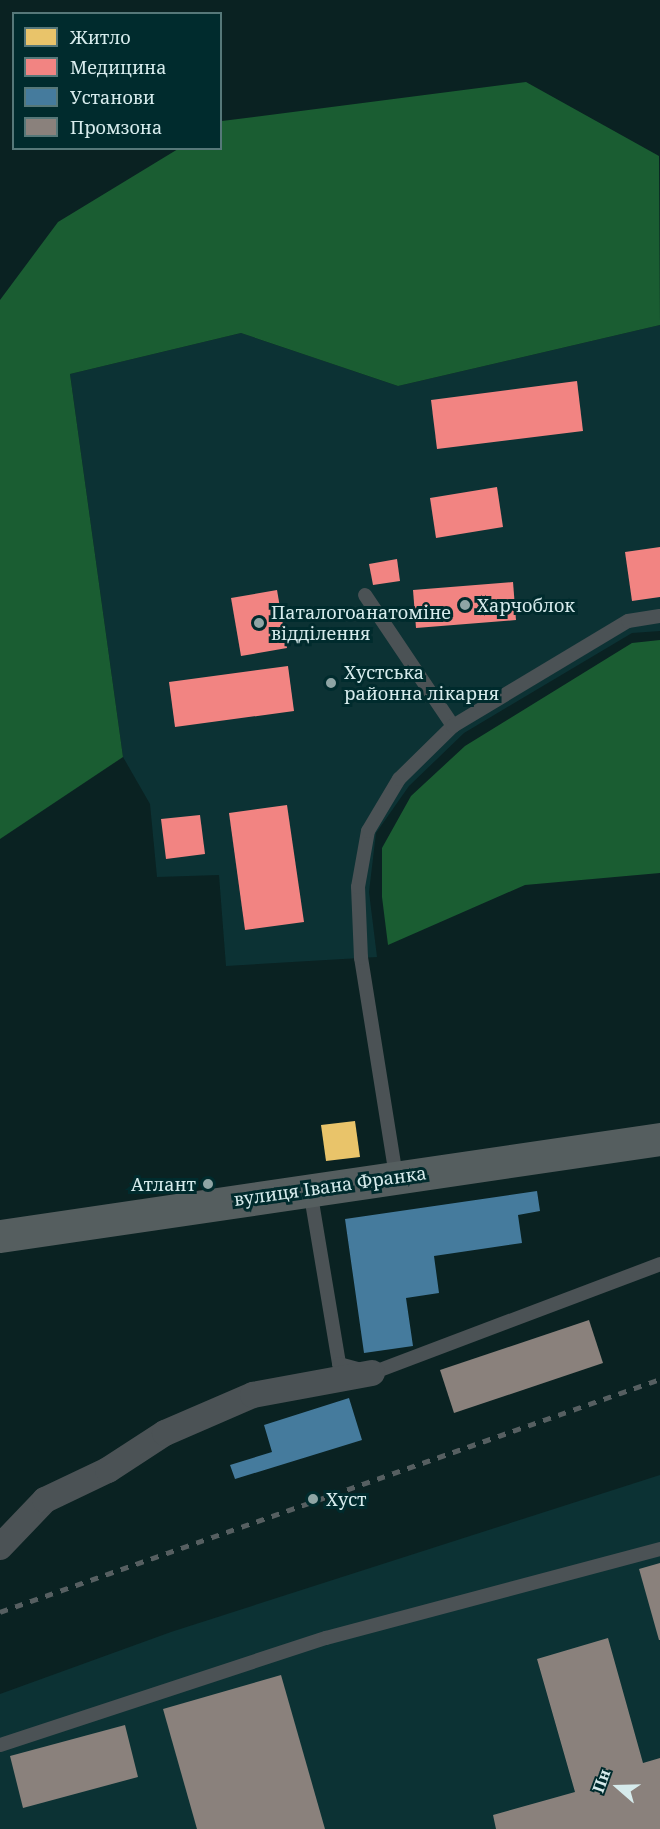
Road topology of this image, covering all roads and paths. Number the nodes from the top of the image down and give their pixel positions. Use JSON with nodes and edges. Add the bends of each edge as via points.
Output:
{"nodes":[{"id":1,"x":365,"y":595,"type":"dead end"},
{"id":2,"x":660,"y":616,"type":"edge"},
{"id":3,"x":453,"y":726,"type":"junction"},
{"id":4,"x":660,"y":1139,"type":"edge"},
{"id":5,"x":396,"y":1176,"type":"junction"},
{"id":6,"x":310,"y":1188,"type":"junction"},
{"id":7,"x":0,"y":1236,"type":"edge"},
{"id":8,"x":660,"y":1264,"type":"edge"},
{"id":9,"x":372,"y":1373,"type":"junction"},
{"id":10,"x":0,"y":1547,"type":"edge"},
{"id":11,"x":660,"y":1549,"type":"edge"},
{"id":12,"x":0,"y":1745,"type":"edge"}],
"edges":[{"from":1,"to":3,"type":"lane"},
{"from":2,"to":3,"type":"lane","via":[[628,621]]},
{"from":3,"to":5,"type":"lane","via":[[399,779],[368,831],[358,887],[361,958]]},
{"from":4,"to":5,"type":"main road","name":"вулиця Івана Франка"},
{"from":5,"to":6,"type":"main road","name":"вулиця Івана Франка"},
{"from":6,"to":7,"type":"main road","name":"вулиця Івана Франка"},
{"from":6,"to":9,"type":"lane","via":[[339,1364]]},
{"from":8,"to":9,"type":"lane"},
{"from":9,"to":10,"type":"street","via":[[253,1395],[165,1433],[108,1470],[45,1500]]},
{"from":11,"to":12,"type":"lane","via":[[326,1638]]}]}
